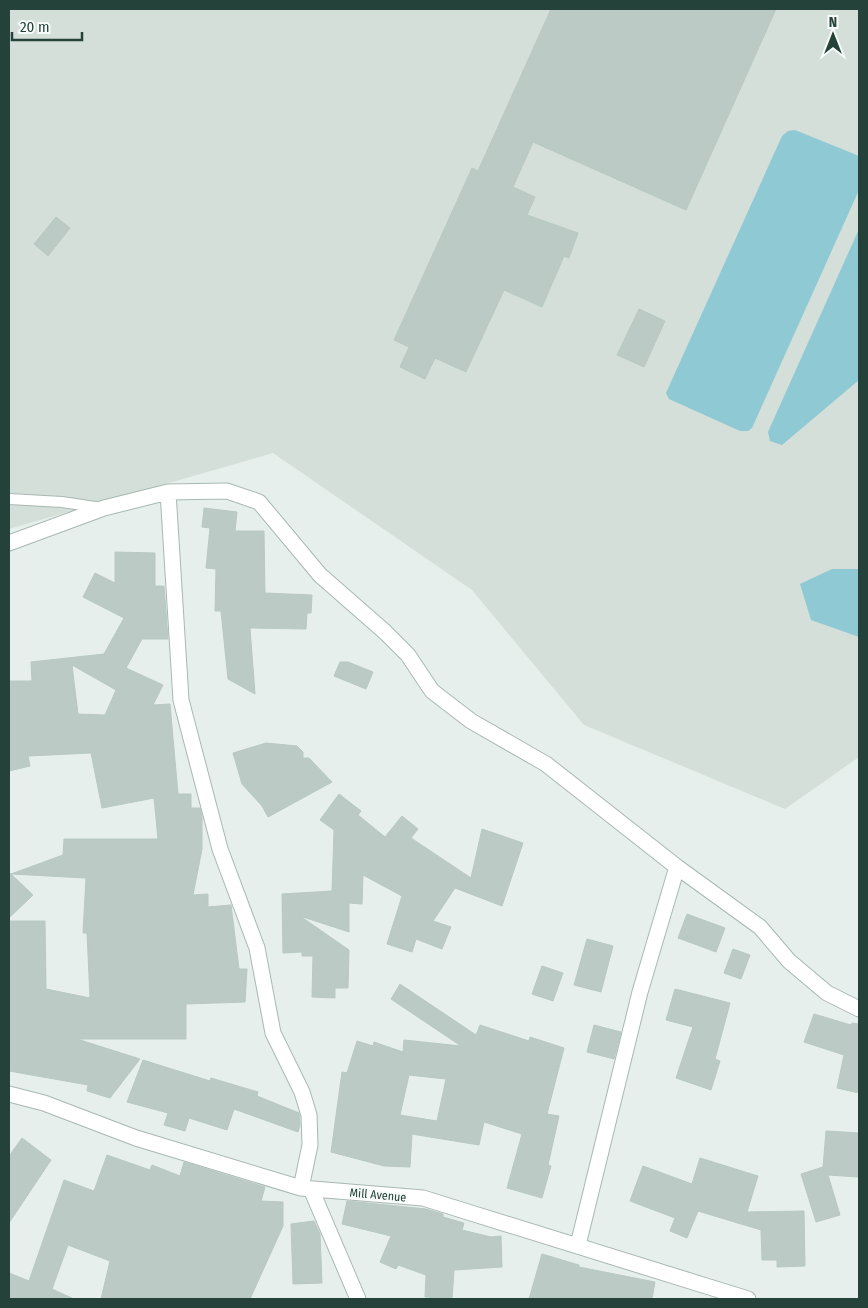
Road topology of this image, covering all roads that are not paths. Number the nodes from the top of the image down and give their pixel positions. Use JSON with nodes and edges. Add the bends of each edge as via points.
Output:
{"nodes":[{"id":1,"x":168,"y":492,"type":"junction"},
{"id":2,"x":9,"y":499,"type":"edge"},
{"id":3,"x":104,"y":508,"type":"junction"},
{"id":4,"x":9,"y":544,"type":"edge"},
{"id":5,"x":677,"y":866,"type":"junction"},
{"id":6,"x":859,"y":1009,"type":"edge"},
{"id":7,"x":9,"y":1094,"type":"edge"},
{"id":8,"x":306,"y":1189,"type":"junction"},
{"id":9,"x":578,"y":1245,"type":"junction"},
{"id":10,"x":358,"y":1299,"type":"edge"},
{"id":11,"x":748,"y":1299,"type":"edge"}],
"edges":[{"from":1,"to":3,"type":"street"},
{"from":1,"to":5,"type":"street","via":[[227,491],[260,502],[320,575],[408,655],[432,691],[471,721],[546,764]]},
{"from":1,"to":8,"type":"street","via":[[181,700],[220,849],[257,948],[273,1033],[302,1092],[309,1115]]},
{"from":2,"to":3,"type":"lane"},
{"from":3,"to":4,"type":"street"},
{"from":5,"to":6,"type":"street","via":[[760,928],[789,961],[827,994]]},
{"from":5,"to":9,"type":"street","via":[[640,992]]},
{"from":7,"to":8,"type":"street","name":"Mill Avenue","via":[[44,1103],[136,1138]]},
{"from":8,"to":9,"type":"street","name":"Mill Avenue","via":[[423,1198]]},
{"from":8,"to":10,"type":"street"},
{"from":9,"to":11,"type":"street","name":"Mill Avenue","via":[[654,1272]]}]}
